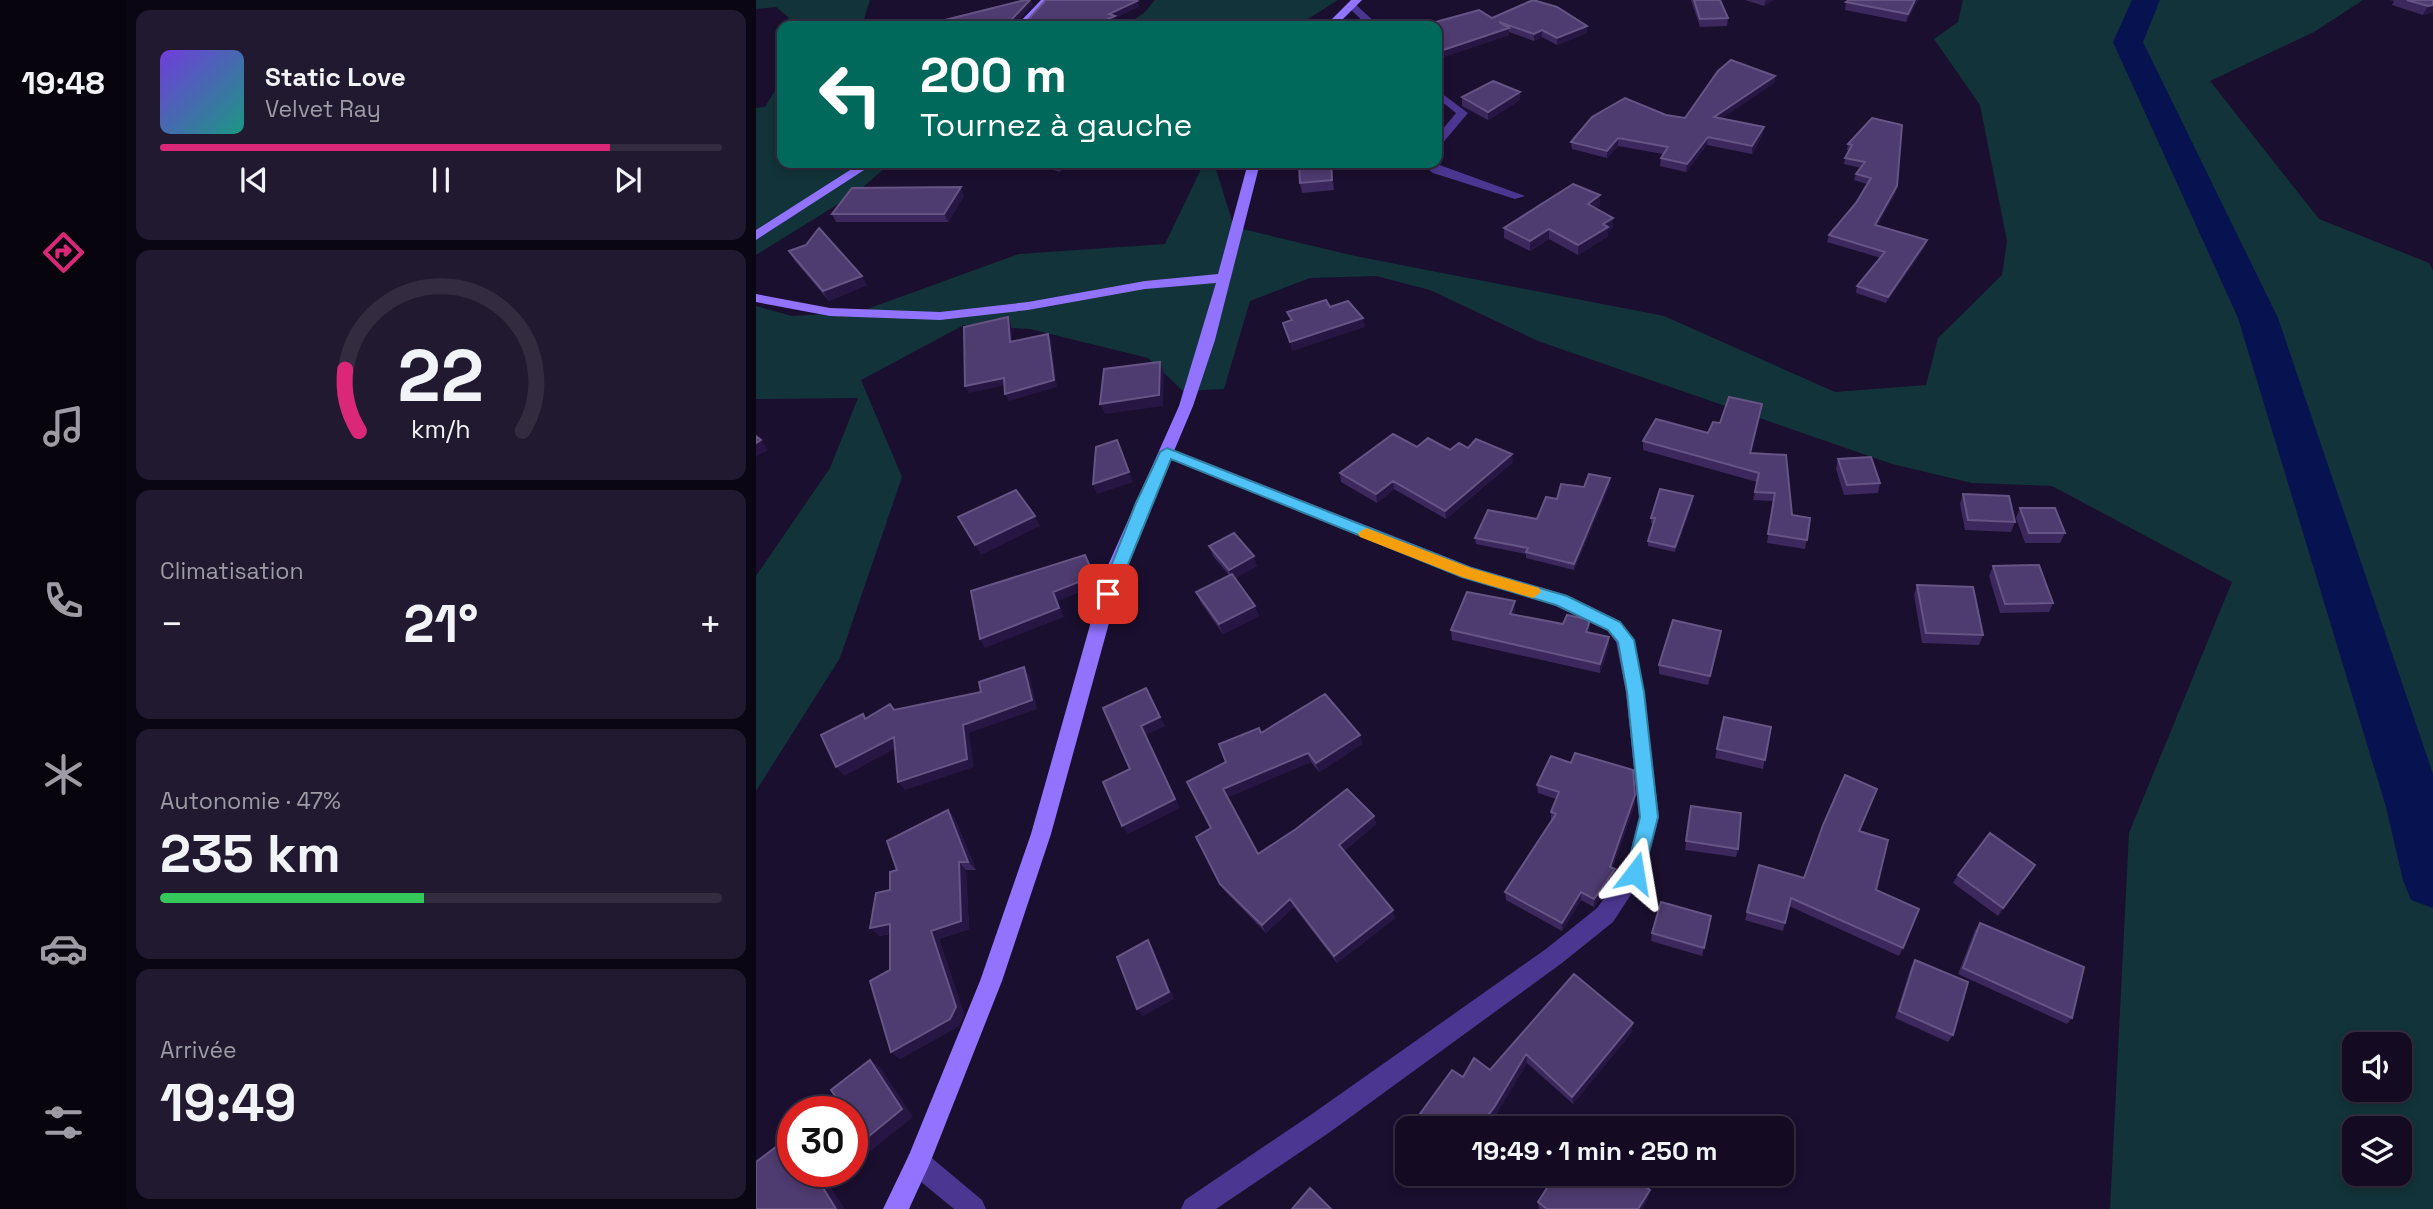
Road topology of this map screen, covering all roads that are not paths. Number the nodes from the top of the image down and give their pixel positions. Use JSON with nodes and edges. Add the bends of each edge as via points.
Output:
{"nodes":[{"id":1,"x":1046,"y":0,"type":"edge"},
{"id":2,"x":1354,"y":3,"type":"edge"},
{"id":3,"x":1026,"y":21,"type":"edge"},
{"id":4,"x":1335,"y":21,"type":"edge"},
{"id":5,"x":1370,"y":21,"type":"edge"},
{"id":6,"x":1442,"y":97,"type":"edge"},
{"id":7,"x":1442,"y":137,"type":"edge"},
{"id":8,"x":861,"y":168,"type":"edge"},
{"id":9,"x":1253,"y":168,"type":"edge"},
{"id":10,"x":1434,"y":168,"type":"edge"},
{"id":11,"x":1520,"y":196,"type":"dead end"},
{"id":12,"x":756,"y":236,"type":"edge"},
{"id":13,"x":1223,"y":278,"type":"junction"},
{"id":14,"x":756,"y":299,"type":"edge"},
{"id":15,"x":1167,"y":452,"type":"junction"},
{"id":16,"x":918,"y":1163,"type":"junction"},
{"id":17,"x":896,"y":1209,"type":"edge"},
{"id":18,"x":973,"y":1209,"type":"edge"},
{"id":19,"x":1194,"y":1209,"type":"edge"}],
"edges":[{"from":1,"to":3,"type":"street"},
{"from":2,"to":4,"type":"street"},
{"from":2,"to":5,"type":"street"},
{"from":6,"to":7,"type":"street","via":[[1462,113]]},
{"from":8,"to":12,"type":"street"},
{"from":9,"to":13,"type":"street"},
{"from":10,"to":11,"type":"street"},
{"from":13,"to":14,"type":"street","via":[[940,316],[830,312]]},
{"from":13,"to":15,"type":"street","via":[[1208,340]]},
{"from":15,"to":16,"type":"street","via":[[1114,572],[1041,834],[991,981]]},
{"from":15,"to":19,"type":"street","via":[[1467,572],[1561,600],[1614,626],[1625,640],[1635,692],[1649,817],[1635,873],[1605,915],[1554,956]]},
{"from":16,"to":17,"type":"street"},
{"from":16,"to":18,"type":"street"}]}
